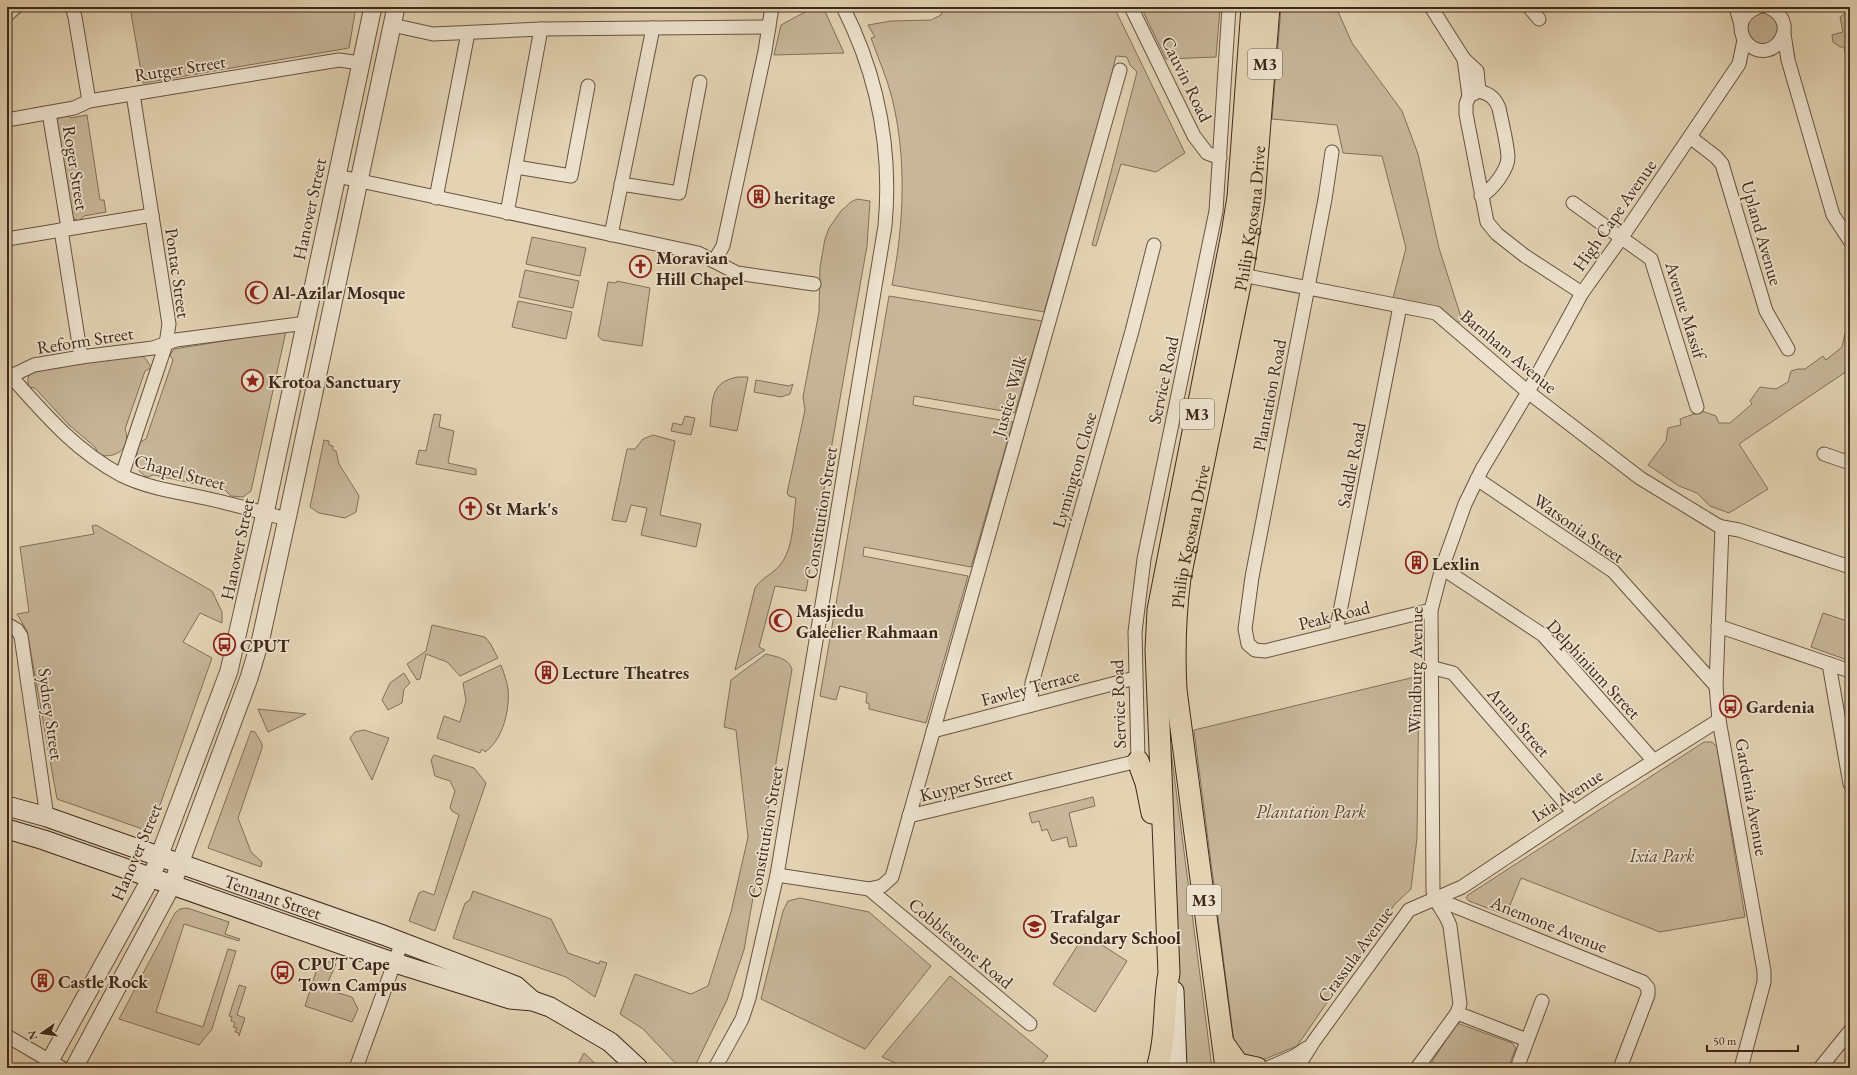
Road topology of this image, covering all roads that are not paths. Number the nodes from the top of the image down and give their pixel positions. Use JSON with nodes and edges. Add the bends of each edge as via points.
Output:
{"nodes":[{"id":1,"x":16,"y":7,"type":"edge"},
{"id":2,"x":72,"y":7,"type":"edge"},
{"id":3,"x":373,"y":7,"type":"edge"},
{"id":4,"x":396,"y":7,"type":"edge"},
{"id":5,"x":772,"y":7,"type":"edge"},
{"id":6,"x":843,"y":7,"type":"edge"},
{"id":7,"x":1131,"y":7,"type":"edge"},
{"id":8,"x":1230,"y":7,"type":"edge"},
{"id":9,"x":1252,"y":7,"type":"edge"},
{"id":10,"x":1269,"y":7,"type":"edge"},
{"id":11,"x":1431,"y":7,"type":"edge"},
{"id":12,"x":1529,"y":7,"type":"edge"},
{"id":13,"x":1736,"y":7,"type":"edge"},
{"id":14,"x":1768,"y":7,"type":"edge"},
{"id":15,"x":1754,"y":9,"type":"edge"},
{"id":16,"x":7,"y":15,"type":"edge"},
{"id":17,"x":1539,"y":19,"type":"dead end"},
{"id":18,"x":392,"y":25,"type":"junction"},
{"id":19,"x":1741,"y":25,"type":"junction"},
{"id":20,"x":769,"y":26,"type":"junction"},
{"id":21,"x":653,"y":28,"type":"junction"},
{"id":22,"x":541,"y":29,"type":"junction"},
{"id":23,"x":468,"y":34,"type":"junction"},
{"id":24,"x":1784,"y":34,"type":"junction"},
{"id":25,"x":1744,"y":40,"type":"junction"},
{"id":26,"x":1767,"y":49,"type":"junction"},
{"id":27,"x":1788,"y":60,"type":"junction"},
{"id":28,"x":361,"y":63,"type":"junction"},
{"id":29,"x":1739,"y":64,"type":"junction"},
{"id":30,"x":1120,"y":70,"type":"dead end"},
{"id":31,"x":700,"y":82,"type":"dead end"},
{"id":32,"x":588,"y":86,"type":"dead end"},
{"id":33,"x":133,"y":94,"type":"junction"},
{"id":34,"x":1474,"y":94,"type":"junction"},
{"id":35,"x":88,"y":101,"type":"junction"},
{"id":36,"x":49,"y":113,"type":"junction"},
{"id":37,"x":7,"y":120,"type":"edge"},
{"id":38,"x":1690,"y":137,"type":"junction"},
{"id":39,"x":1332,"y":152,"type":"dead end"},
{"id":40,"x":1220,"y":158,"type":"junction"},
{"id":41,"x":516,"y":167,"type":"junction"},
{"id":42,"x":337,"y":176,"type":"junction"},
{"id":43,"x":358,"y":181,"type":"junction"},
{"id":44,"x":621,"y":184,"type":"junction"},
{"id":45,"x":1481,"y":196,"type":"junction"},
{"id":46,"x":436,"y":198,"type":"junction"},
{"id":47,"x":1573,"y":203,"type":"dead end"},
{"id":48,"x":507,"y":213,"type":"junction"},
{"id":49,"x":152,"y":214,"type":"junction"},
{"id":50,"x":64,"y":229,"type":"junction"},
{"id":51,"x":611,"y":235,"type":"junction"},
{"id":52,"x":1622,"y":237,"type":"junction"},
{"id":53,"x":7,"y":239,"type":"edge"},
{"id":54,"x":1850,"y":241,"type":"edge"},
{"id":55,"x":1154,"y":245,"type":"dead end"},
{"id":56,"x":714,"y":261,"type":"junction"},
{"id":57,"x":1242,"y":275,"type":"junction"},
{"id":58,"x":814,"y":284,"type":"dead end"},
{"id":59,"x":1308,"y":287,"type":"junction"},
{"id":60,"x":1582,"y":292,"type":"junction"},
{"id":61,"x":1400,"y":306,"type":"junction"},
{"id":62,"x":306,"y":322,"type":"junction"},
{"id":63,"x":166,"y":344,"type":"junction"},
{"id":64,"x":1788,"y":349,"type":"dead end"},
{"id":65,"x":81,"y":357,"type":"junction"},
{"id":66,"x":9,"y":374,"type":"edge"},
{"id":67,"x":1528,"y":392,"type":"junction"},
{"id":68,"x":1697,"y":407,"type":"dead end"},
{"id":69,"x":1824,"y":454,"type":"dead end"},
{"id":70,"x":1850,"y":463,"type":"edge"},
{"id":71,"x":122,"y":475,"type":"junction"},
{"id":72,"x":1477,"y":479,"type":"junction"},
{"id":73,"x":265,"y":513,"type":"junction"},
{"id":74,"x":287,"y":519,"type":"junction"},
{"id":75,"x":1722,"y":527,"type":"junction"},
{"id":76,"x":1850,"y":567,"type":"edge"},
{"id":77,"x":1442,"y":568,"type":"junction"},
{"id":78,"x":1431,"y":610,"type":"junction"},
{"id":79,"x":7,"y":624,"type":"edge"},
{"id":80,"x":1718,"y":626,"type":"junction"},
{"id":81,"x":1336,"y":632,"type":"junction"},
{"id":82,"x":1248,"y":644,"type":"joint"},
{"id":83,"x":1829,"y":664,"type":"junction"},
{"id":84,"x":1430,"y":667,"type":"junction"},
{"id":85,"x":1850,"y":672,"type":"edge"},
{"id":86,"x":1135,"y":678,"type":"junction"},
{"id":87,"x":1716,"y":686,"type":"junction"},
{"id":88,"x":1031,"y":705,"type":"junction"},
{"id":89,"x":1719,"y":720,"type":"junction"},
{"id":90,"x":933,"y":731,"type":"junction"},
{"id":91,"x":1653,"y":760,"type":"junction"},
{"id":92,"x":1138,"y":761,"type":"junction"},
{"id":93,"x":1850,"y":784,"type":"edge"},
{"id":94,"x":7,"y":806,"type":"edge"},
{"id":95,"x":1573,"y":812,"type":"junction"},
{"id":96,"x":910,"y":816,"type":"junction"},
{"id":97,"x":47,"y":817,"type":"junction"},
{"id":98,"x":7,"y":829,"type":"edge"},
{"id":99,"x":158,"y":857,"type":"junction"},
{"id":100,"x":180,"y":864,"type":"junction"},
{"id":101,"x":1164,"y":871,"type":"junction"},
{"id":102,"x":777,"y":875,"type":"junction"},
{"id":103,"x":151,"y":878,"type":"junction"},
{"id":104,"x":172,"y":885,"type":"junction"},
{"id":105,"x":869,"y":889,"type":"junction"},
{"id":106,"x":1434,"y":898,"type":"junction"},
{"id":107,"x":402,"y":942,"type":"junction"},
{"id":108,"x":395,"y":963,"type":"junction"},
{"id":109,"x":1168,"y":973,"type":"junction"},
{"id":110,"x":533,"y":1001,"type":"junction"},
{"id":111,"x":1542,"y":1001,"type":"dead end"},
{"id":112,"x":1457,"y":1013,"type":"junction"},
{"id":113,"x":1030,"y":1024,"type":"dead end"},
{"id":114,"x":1850,"y":1031,"type":"edge"},
{"id":115,"x":7,"y":1036,"type":"edge"},
{"id":116,"x":1527,"y":1040,"type":"junction"},
{"id":117,"x":1314,"y":1041,"type":"junction"},
{"id":118,"x":1224,"y":1044,"type":"junction"},
{"id":119,"x":53,"y":1066,"type":"edge"},
{"id":120,"x":74,"y":1068,"type":"edge"},
{"id":121,"x":356,"y":1068,"type":"edge"},
{"id":122,"x":638,"y":1068,"type":"edge"},
{"id":123,"x":715,"y":1068,"type":"edge"},
{"id":124,"x":1157,"y":1068,"type":"edge"},
{"id":125,"x":1177,"y":1068,"type":"edge"},
{"id":126,"x":1226,"y":1068,"type":"edge"},
{"id":127,"x":1257,"y":1068,"type":"edge"},
{"id":128,"x":1268,"y":1068,"type":"edge"},
{"id":129,"x":1297,"y":1068,"type":"edge"},
{"id":130,"x":1417,"y":1068,"type":"edge"},
{"id":131,"x":1517,"y":1068,"type":"edge"},
{"id":132,"x":1620,"y":1068,"type":"edge"},
{"id":133,"x":1741,"y":1068,"type":"edge"},
{"id":134,"x":1820,"y":1068,"type":"edge"}],
"edges":[{"from":1,"to":16,"type":"street"},
{"from":2,"to":35,"type":"street"},
{"from":3,"to":28,"type":"street","name":"Hanover Street"},
{"from":4,"to":18,"type":"street"},
{"from":5,"to":20,"type":"street"},
{"from":6,"to":102,"type":"street","name":"Constitution Street","via":[[866,62],[877,100],[886,145],[888,191],[877,284]]},
{"from":7,"to":40,"type":"street","name":"Cauvin Road","via":[[1194,136],[1208,153]]},
{"from":8,"to":40,"type":"street","name":"Service Road"},
{"from":9,"to":101,"type":"main road","name":"Philip Kgosana Drive","number":"M3","via":[[1238,191],[1232,234],[1158,610],[1156,650]]},
{"from":10,"to":57,"type":"main road","name":"Philip Kgosana Drive","number":"M3","via":[[1254,199]]},
{"from":11,"to":34,"type":"street","via":[[1464,59],[1477,71]]},
{"from":12,"to":17,"type":"street"},
{"from":13,"to":15,"type":"street"},
{"from":13,"to":19,"type":"street"},
{"from":14,"to":24,"type":"street","via":[[1782,16]]},
{"from":15,"to":19,"type":"street","via":[[1744,17]]},
{"from":18,"to":23,"type":"street","via":[[433,34]]},
{"from":18,"to":43,"type":"street"},
{"from":19,"to":25,"type":"street"},
{"from":20,"to":21,"type":"street"},
{"from":20,"to":56,"type":"street","via":[[723,246]]},
{"from":21,"to":22,"type":"street"},
{"from":21,"to":44,"type":"street"},
{"from":22,"to":23,"type":"street"},
{"from":22,"to":41,"type":"street"},
{"from":23,"to":46,"type":"street"},
{"from":24,"to":26,"type":"street","name":"High Cape Avenue","via":[[1780,42]]},
{"from":24,"to":27,"type":"street"},
{"from":25,"to":26,"type":"street","via":[[1752,48]]},
{"from":25,"to":29,"type":"street","name":"High Cape Avenue"},
{"from":26,"to":27,"type":"street"},
{"from":26,"to":29,"type":"street","name":"High Cape Avenue"},
{"from":27,"to":54,"type":"street","via":[[1833,214]]},
{"from":28,"to":33,"type":"street","name":"Rutger Street","via":[[339,60]]},
{"from":28,"to":42,"type":"street","name":"Hanover Street"},
{"from":29,"to":38,"type":"street","name":"High Cape Avenue"},
{"from":30,"to":90,"type":"street","name":"Justice Walk"},
{"from":31,"to":44,"type":"street","via":[[679,193]]},
{"from":32,"to":41,"type":"street","via":[[570,176]]},
{"from":33,"to":35,"type":"street","name":"Rutger Street"},
{"from":33,"to":49,"type":"street","name":"Pontac Street"},
{"from":34,"to":45,"type":"street","via":[[1466,104],[1466,114]]},
{"from":34,"to":45,"type":"street","via":[[1488,94],[1498,104],[1508,158],[1490,191]]},
{"from":35,"to":36,"type":"street","name":"Rutger Street","via":[[74,108]]},
{"from":36,"to":37,"type":"street","name":"Rutger Street"},
{"from":36,"to":50,"type":"street","name":"Roger Street"},
{"from":38,"to":52,"type":"street","name":"High Cape Avenue"},
{"from":38,"to":64,"type":"street","name":"Upland Avenue","via":[[1722,164],[1766,311]]},
{"from":39,"to":59,"type":"street","name":"Plantation Road"},
{"from":40,"to":86,"type":"street","name":"Service Road","via":[[1216,212],[1143,566],[1135,632]]},
{"from":41,"to":48,"type":"street"},
{"from":42,"to":43,"type":"street"},
{"from":42,"to":62,"type":"street","name":"Hanover Street"},
{"from":43,"to":46,"type":"street"},
{"from":43,"to":74,"type":"street"},
{"from":44,"to":51,"type":"street"},
{"from":45,"to":60,"type":"street","via":[[1487,222],[1497,234],[1525,256]]},
{"from":46,"to":48,"type":"street"},
{"from":47,"to":52,"type":"street","name":"Avenue Massif"},
{"from":48,"to":51,"type":"street"},
{"from":49,"to":50,"type":"street"},
{"from":49,"to":63,"type":"street","name":"Pontac Street","via":[[169,324]]},
{"from":50,"to":53,"type":"street"},
{"from":50,"to":65,"type":"street","name":"Roger Street"},
{"from":51,"to":56,"type":"street","via":[[698,253]]},
{"from":52,"to":60,"type":"street","name":"High Cape Avenue"},
{"from":52,"to":68,"type":"street","name":"Avenue Massif","via":[[1651,259]]},
{"from":55,"to":88,"type":"street","name":"Lymington Close","via":[[1032,684]]},
{"from":56,"to":58,"type":"street","via":[[737,273]]},
{"from":57,"to":59,"type":"street","name":"Barnham Avenue"},
{"from":57,"to":118,"type":"main road","name":"Philip Kgosana Drive","number":"M3","via":[[1180,578],[1174,652],[1181,733]]},
{"from":59,"to":61,"type":"street","name":"Barnham Avenue"},
{"from":59,"to":82,"type":"street","name":"Plantation Road","via":[[1252,577],[1245,629]]},
{"from":60,"to":67,"type":"street","name":"High Cape Avenue"},
{"from":61,"to":67,"type":"street","name":"Barnham Avenue","via":[[1436,313]]},
{"from":61,"to":81,"type":"street","name":"Saddle Road"},
{"from":62,"to":63,"type":"street","name":"Reform Street","via":[[176,340]]},
{"from":62,"to":73,"type":"street","name":"Hanover Street"},
{"from":63,"to":65,"type":"street","name":"Reform Street"},
{"from":63,"to":71,"type":"street","name":"Pontac Street"},
{"from":65,"to":66,"type":"street","name":"Reform Street","via":[[34,364]]},
{"from":66,"to":71,"type":"street","name":"Chapel Street","via":[[52,424],[86,454]]},
{"from":67,"to":72,"type":"street","name":"Windburg Avenue"},
{"from":67,"to":75,"type":"street","name":"Barnham Avenue","via":[[1653,487]]},
{"from":69,"to":70,"type":"street"},
{"from":71,"to":73,"type":"street","name":"Chapel Street","via":[[146,485]]},
{"from":72,"to":77,"type":"street","name":"Windburg Avenue","via":[[1465,504]]},
{"from":72,"to":87,"type":"street","name":"Watsonia Street","via":[[1613,571]]},
{"from":73,"to":74,"type":"street","name":"Chapel Street"},
{"from":73,"to":99,"type":"street","name":"Hanover Street","via":[[229,671]]},
{"from":74,"to":100,"type":"street","via":[[261,638],[249,678]]},
{"from":75,"to":76,"type":"street","name":"Barnham Avenue","via":[[1739,530]]},
{"from":75,"to":80,"type":"street","name":"Gardenia Avenue"},
{"from":77,"to":78,"type":"street","name":"Windburg Avenue"},
{"from":77,"to":91,"type":"street","name":"Delphinium Street","via":[[1542,635]]},
{"from":78,"to":81,"type":"street","name":"Peak Road"},
{"from":78,"to":84,"type":"street","name":"Windburg Avenue"},
{"from":79,"to":97,"type":"street","name":"Sydney Street","via":[[21,636]]},
{"from":80,"to":83,"type":"street"},
{"from":80,"to":87,"type":"street","name":"Gardenia Avenue"},
{"from":81,"to":82,"type":"street","name":"Peak Road","via":[[1265,651],[1255,650]]},
{"from":83,"to":85,"type":"street"},
{"from":83,"to":93,"type":"street"},
{"from":84,"to":95,"type":"street","name":"Arum Street","via":[[1453,674]]},
{"from":84,"to":106,"type":"street","name":"Windburg Avenue"},
{"from":86,"to":88,"type":"street","name":"Fawley Terrace"},
{"from":86,"to":92,"type":"street","name":"Service Road"},
{"from":87,"to":89,"type":"street","name":"Gardenia Avenue"},
{"from":88,"to":90,"type":"street","name":"Fawley Terrace"},
{"from":89,"to":91,"type":"street","name":"Ixia Avenue"},
{"from":89,"to":133,"type":"street","name":"Gardenia Avenue","via":[[1764,971],[1764,982]]},
{"from":90,"to":96,"type":"street","name":"Justice Walk"},
{"from":91,"to":95,"type":"street","name":"Ixia Avenue"},
{"from":92,"to":96,"type":"street","name":"Kuyper Street"},
{"from":92,"to":101,"type":"main road","via":[[1146,783]]},
{"from":94,"to":97,"type":"main road","name":"Tennant Street"},
{"from":95,"to":106,"type":"street","name":"Ixia Avenue","via":[[1462,887]]},
{"from":96,"to":105,"type":"street","name":"Kuyper Street","via":[[892,876],[882,886]]},
{"from":97,"to":99,"type":"main road","name":"Tennant Street"},
{"from":98,"to":103,"type":"main road","name":"Tennant Street"},
{"from":99,"to":100,"type":"main road","name":"Tennant Street"},
{"from":99,"to":103,"type":"street","name":"Hanover Street"},
{"from":100,"to":104,"type":"street"},
{"from":100,"to":107,"type":"main road","name":"Tennant Street"},
{"from":101,"to":109,"type":"main road","name":"Philip Kgosana Drive","number":"M3"},
{"from":102,"to":105,"type":"street"},
{"from":102,"to":123,"type":"street","name":"Constitution Street","via":[[742,1020]]},
{"from":103,"to":104,"type":"main road","name":"Tennant Street"},
{"from":103,"to":119,"type":"street","name":"Hanover Street"},
{"from":104,"to":108,"type":"main road","name":"Tennant Street"},
{"from":104,"to":120,"type":"street"},
{"from":105,"to":113,"type":"street","name":"Cobblestone Road"},
{"from":106,"to":112,"type":"street","via":[[1450,926],[1460,1000]]},
{"from":106,"to":117,"type":"street","name":"Crassula Avenue","via":[[1414,907],[1403,916]]},
{"from":106,"to":132,"type":"street","name":"Anemone Avenue","via":[[1643,982],[1648,988],[1648,995]]},
{"from":107,"to":108,"type":"street"},
{"from":107,"to":110,"type":"main road","name":"Tennant Street","via":[[516,986]]},
{"from":108,"to":110,"type":"main road","name":"Tennant Street","via":[[510,999]]},
{"from":108,"to":121,"type":"street"},
{"from":109,"to":124,"type":"main road","number":"M3","via":[[1163,1044]]},
{"from":109,"to":125,"type":"main road","via":[[1174,990]]},
{"from":110,"to":122,"type":"main road","name":"Tennant Street","via":[[550,1007],[595,1032]]},
{"from":111,"to":116,"type":"street"},
{"from":112,"to":116,"type":"street"},
{"from":112,"to":130,"type":"street"},
{"from":114,"to":134,"type":"street"},
{"from":115,"to":119,"type":"street"},
{"from":116,"to":131,"type":"street"},
{"from":117,"to":128,"type":"street","name":"Crassula Avenue","via":[[1295,1056]]},
{"from":117,"to":129,"type":"street","name":"Crassula Avenue"},
{"from":118,"to":126,"type":"main road","name":"Philip Kgosana Drive","number":"M3"},
{"from":118,"to":127,"type":"main road","via":[[1238,1064]]}]}
